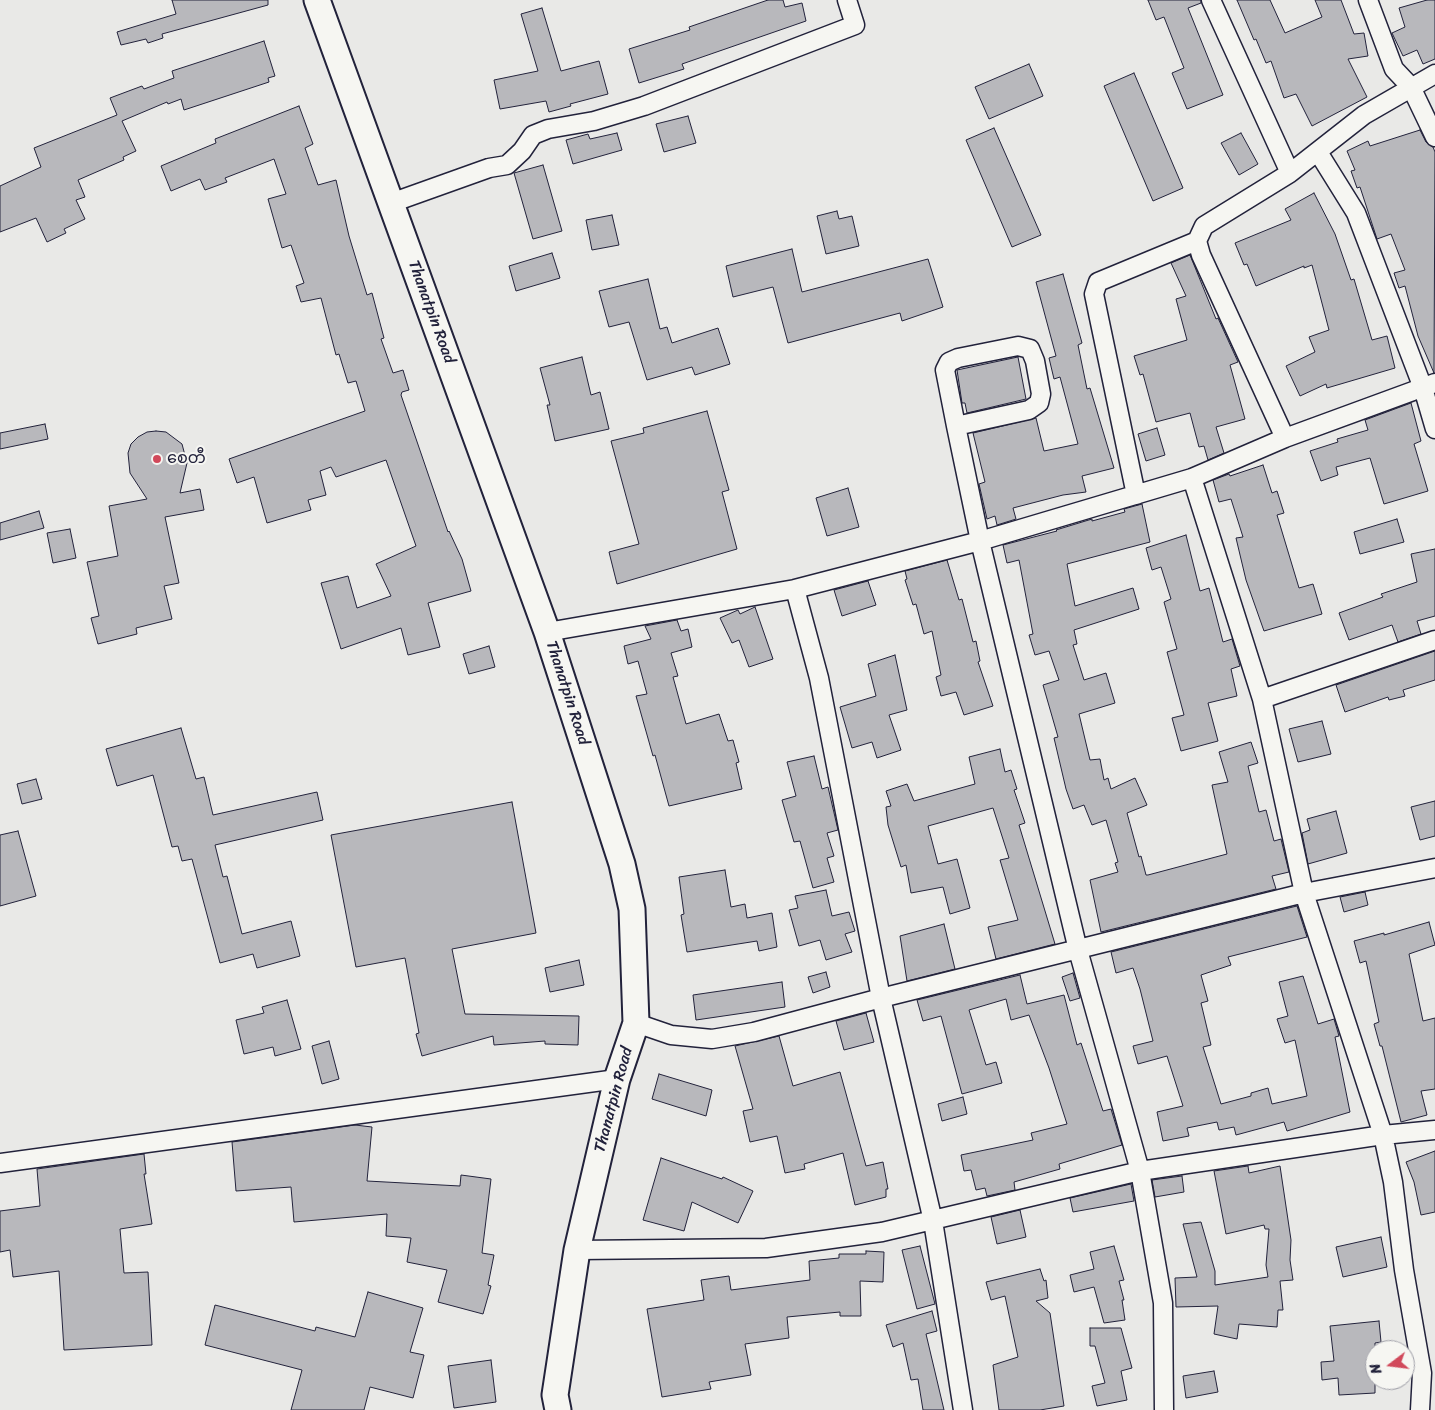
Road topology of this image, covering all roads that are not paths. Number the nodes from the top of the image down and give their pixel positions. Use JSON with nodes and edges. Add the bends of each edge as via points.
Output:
{"nodes":[{"id":1,"x":317,"y":0,"type":"edge"},
{"id":2,"x":847,"y":0,"type":"edge"},
{"id":3,"x":1211,"y":0,"type":"edge"},
{"id":4,"x":1368,"y":0,"type":"edge"},
{"id":5,"x":1435,"y":74,"type":"edge"},
{"id":6,"x":1411,"y":87,"type":"junction"},
{"id":7,"x":1435,"y":137,"type":"edge"},
{"id":8,"x":1318,"y":152,"type":"junction"},
{"id":9,"x":1290,"y":173,"type":"junction"},
{"id":10,"x":391,"y":203,"type":"junction"},
{"id":11,"x":1197,"y":241,"type":"junction"},
{"id":12,"x":1429,"y":386,"type":"edge"},
{"id":13,"x":956,"y":426,"type":"junction"},
{"id":14,"x":1435,"y":429,"type":"edge"},
{"id":15,"x":1285,"y":438,"type":"junction"},
{"id":16,"x":1192,"y":478,"type":"junction"},
{"id":17,"x":1136,"y":495,"type":"junction"},
{"id":18,"x":980,"y":540,"type":"junction"},
{"id":19,"x":795,"y":589,"type":"junction"},
{"id":20,"x":548,"y":632,"type":"junction"},
{"id":21,"x":1435,"y":640,"type":"edge"},
{"id":22,"x":1262,"y":699,"type":"junction"},
{"id":23,"x":1434,"y":873,"type":"edge"},
{"id":24,"x":1304,"y":893,"type":"junction"},
{"id":25,"x":1078,"y":950,"type":"junction"},
{"id":26,"x":881,"y":998,"type":"junction"},
{"id":27,"x":636,"y":1023,"type":"junction"},
{"id":28,"x":617,"y":1079,"type":"junction"},
{"id":29,"x":1435,"y":1130,"type":"edge"},
{"id":30,"x":1383,"y":1135,"type":"junction"},
{"id":31,"x":0,"y":1163,"type":"edge"},
{"id":32,"x":1140,"y":1171,"type":"junction"},
{"id":33,"x":933,"y":1221,"type":"junction"},
{"id":34,"x":577,"y":1250,"type":"junction"},
{"id":35,"x":558,"y":1410,"type":"edge"},
{"id":36,"x":964,"y":1410,"type":"edge"},
{"id":37,"x":1164,"y":1410,"type":"edge"},
{"id":38,"x":1420,"y":1410,"type":"edge"}],
"edges":[{"from":1,"to":10,"type":"main road","name":"Thanatpin Road"},
{"from":2,"to":10,"type":"street","via":[[855,25],[644,106],[594,121],[548,129],[533,135],[507,166],[489,168]]},
{"from":3,"to":9,"type":"street"},
{"from":4,"to":6,"type":"street","via":[[1394,69]]},
{"from":5,"to":6,"type":"street"},
{"from":6,"to":7,"type":"street"},
{"from":6,"to":8,"type":"street","via":[[1364,115]]},
{"from":8,"to":9,"type":"street"},
{"from":8,"to":12,"type":"street","via":[[1356,213]]},
{"from":9,"to":11,"type":"street","via":[[1204,226]]},
{"from":10,"to":20,"type":"main road","name":"Thanatpin Road"},
{"from":11,"to":15,"type":"street"},
{"from":11,"to":17,"type":"street","via":[[1098,282],[1094,294]]},
{"from":12,"to":14,"type":"street"},
{"from":12,"to":15,"type":"street"},
{"from":13,"to":13,"type":"street","via":[[945,370],[949,362],[1018,346],[1030,349],[1041,394],[1039,404],[1028,410]]},
{"from":13,"to":18,"type":"street"},
{"from":15,"to":16,"type":"street"},
{"from":16,"to":17,"type":"street"},
{"from":16,"to":22,"type":"street"},
{"from":17,"to":18,"type":"street"},
{"from":18,"to":19,"type":"street"},
{"from":18,"to":25,"type":"street"},
{"from":19,"to":20,"type":"street"},
{"from":19,"to":26,"type":"street","via":[[819,678]]},
{"from":20,"to":27,"type":"main road","name":"Thanatpin Road","via":[[622,864],[630,900]]},
{"from":21,"to":22,"type":"street"},
{"from":22,"to":24,"type":"street"},
{"from":23,"to":24,"type":"street"},
{"from":24,"to":25,"type":"street"},
{"from":24,"to":30,"type":"street"},
{"from":25,"to":26,"type":"street"},
{"from":25,"to":32,"type":"street"},
{"from":26,"to":27,"type":"street","via":[[754,1032],[712,1039],[671,1035]]},
{"from":26,"to":33,"type":"street"},
{"from":27,"to":28,"type":"main road","name":"Thanatpin Road"},
{"from":28,"to":31,"type":"street"},
{"from":28,"to":34,"type":"main road","name":"Thanatpin Road"},
{"from":29,"to":30,"type":"street"},
{"from":30,"to":32,"type":"street"},
{"from":30,"to":38,"type":"street","via":[[1422,1374]]},
{"from":32,"to":33,"type":"street"},
{"from":32,"to":37,"type":"street","via":[[1163,1303]]},
{"from":33,"to":34,"type":"street","via":[[882,1232],[766,1248]]},
{"from":33,"to":36,"type":"street"},
{"from":34,"to":35,"type":"main road","name":"Thanatpin Road","via":[[556,1395]]}]}
